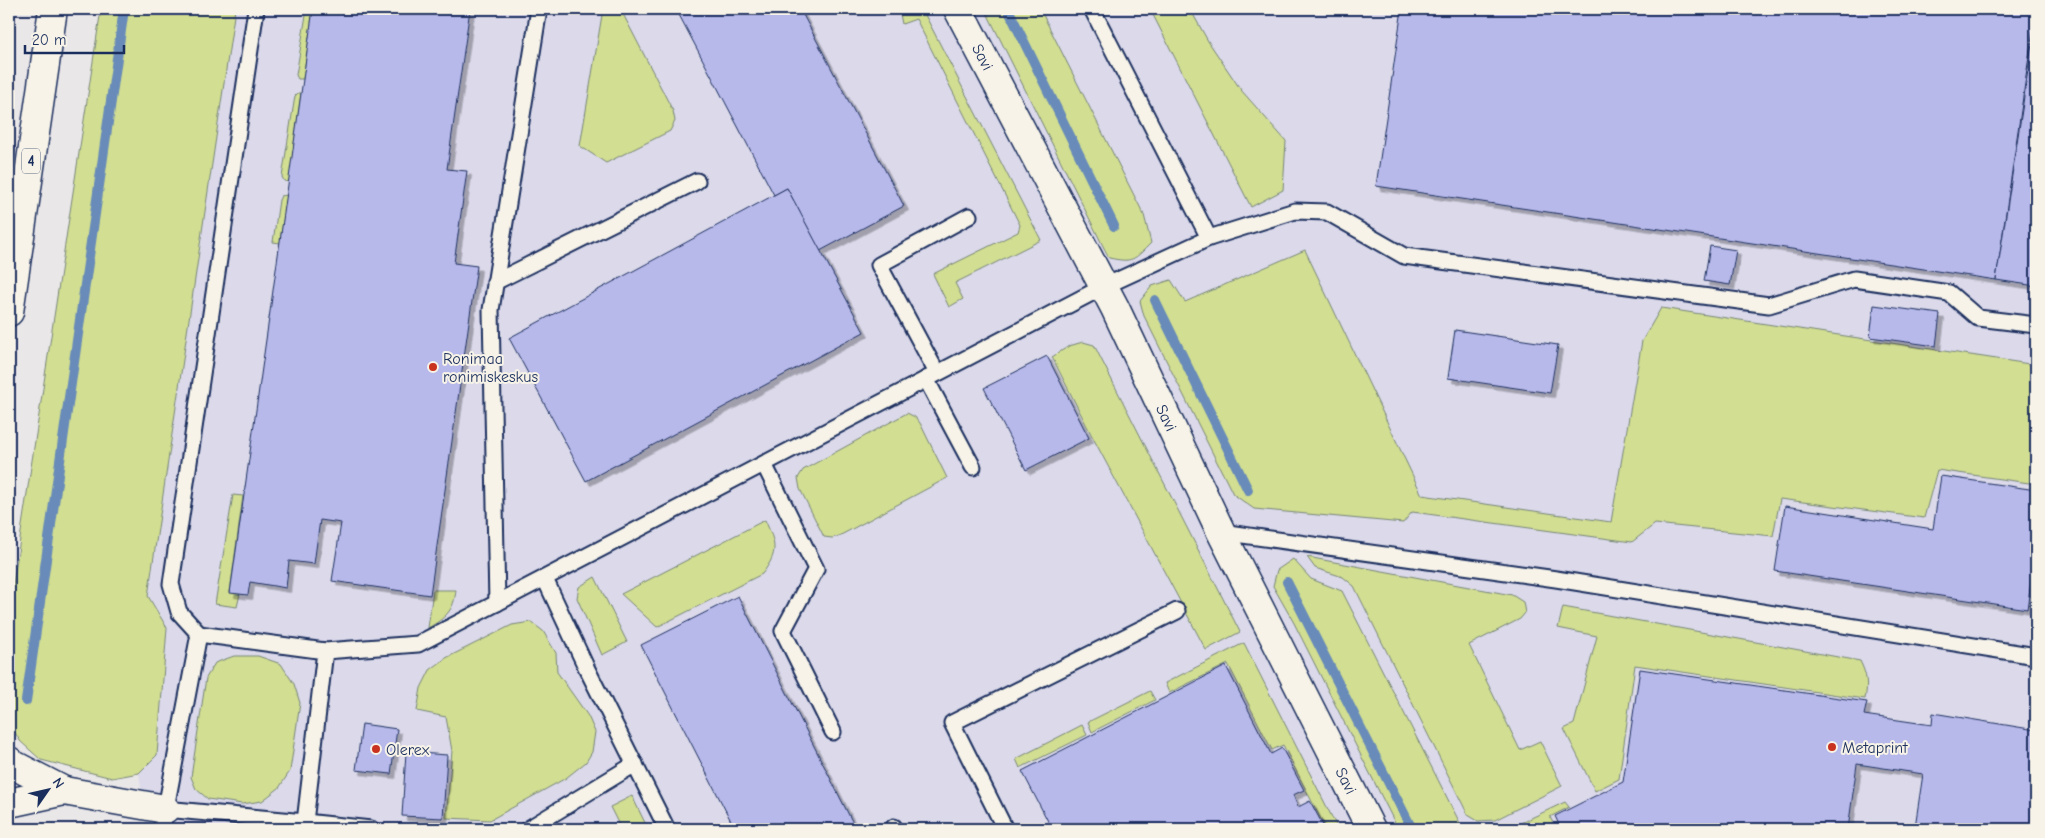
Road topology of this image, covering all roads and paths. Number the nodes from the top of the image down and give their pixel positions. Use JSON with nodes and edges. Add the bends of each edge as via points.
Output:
{"nodes":[{"id":1,"x":53,"y":9,"type":"edge"},
{"id":2,"x":256,"y":9,"type":"edge"},
{"id":3,"x":540,"y":9,"type":"edge"},
{"id":4,"x":958,"y":9,"type":"edge"},
{"id":5,"x":1092,"y":9,"type":"edge"},
{"id":6,"x":696,"y":181,"type":"dead end"},
{"id":7,"x":970,"y":216,"type":"dead end"},
{"id":8,"x":1209,"y":238,"type":"junction"},
{"id":9,"x":495,"y":282,"type":"junction"},
{"id":10,"x":1103,"y":287,"type":"junction"},
{"id":11,"x":9,"y":312,"type":"edge"},
{"id":12,"x":2036,"y":325,"type":"edge"},
{"id":13,"x":931,"y":376,"type":"junction"},
{"id":14,"x":764,"y":464,"type":"junction"},
{"id":15,"x":972,"y":467,"type":"dead end"},
{"id":16,"x":1222,"y":532,"type":"junction"},
{"id":17,"x":545,"y":579,"type":"junction"},
{"id":18,"x":497,"y":603,"type":"junction"},
{"id":19,"x":1177,"y":611,"type":"dead end"},
{"id":20,"x":199,"y":634,"type":"junction"},
{"id":21,"x":325,"y":651,"type":"junction"},
{"id":22,"x":2036,"y":656,"type":"edge"},
{"id":23,"x":833,"y":732,"type":"dead end"},
{"id":24,"x":9,"y":760,"type":"edge"},
{"id":25,"x":635,"y":764,"type":"junction"},
{"id":26,"x":64,"y":791,"type":"junction"},
{"id":27,"x":9,"y":803,"type":"edge"},
{"id":28,"x":164,"y":819,"type":"edge"},
{"id":29,"x":305,"y":822,"type":"junction"},
{"id":30,"x":371,"y":829,"type":"edge"},
{"id":31,"x":528,"y":829,"type":"edge"},
{"id":32,"x":667,"y":829,"type":"edge"},
{"id":33,"x":1006,"y":829,"type":"edge"},
{"id":34,"x":1371,"y":829,"type":"edge"}],
"edges":[{"from":1,"to":11,"type":"main road","number":"4"},
{"from":2,"to":20,"type":"lane","via":[[171,584],[178,612]]},
{"from":3,"to":9,"type":"lane"},
{"from":4,"to":10,"type":"main road","name":"Savi"},
{"from":5,"to":8,"type":"lane"},
{"from":6,"to":9,"type":"lane"},
{"from":7,"to":13,"type":"lane","via":[[879,265]]},
{"from":8,"to":10,"type":"lane"},
{"from":8,"to":12,"type":"lane","via":[[1295,212],[1326,212],[1404,256],[1769,305],[1854,279],[1949,293],[1978,318]]},
{"from":9,"to":18,"type":"lane","via":[[491,310]]},
{"from":10,"to":13,"type":"lane"},
{"from":10,"to":16,"type":"main road","name":"Savi"},
{"from":13,"to":14,"type":"lane"},
{"from":13,"to":15,"type":"lane"},
{"from":14,"to":17,"type":"lane"},
{"from":14,"to":23,"type":"lane","via":[[816,569],[783,631]]},
{"from":16,"to":22,"type":"lane","via":[[1566,580]]},
{"from":16,"to":34,"type":"main road","name":"Savi"},
{"from":17,"to":18,"type":"lane"},
{"from":17,"to":25,"type":"lane"},
{"from":18,"to":21,"type":"lane","via":[[418,644]]},
{"from":19,"to":33,"type":"lane","via":[[952,723]]},
{"from":20,"to":21,"type":"lane"},
{"from":20,"to":28,"type":"lane"},
{"from":21,"to":29,"type":"lane"},
{"from":24,"to":26,"type":"main road"},
{"from":25,"to":31,"type":"lane"},
{"from":25,"to":32,"type":"lane"},
{"from":26,"to":27,"type":"main road"},
{"from":26,"to":28,"type":"main road"},
{"from":28,"to":29,"type":"lane"},
{"from":29,"to":30,"type":"lane"}]}
